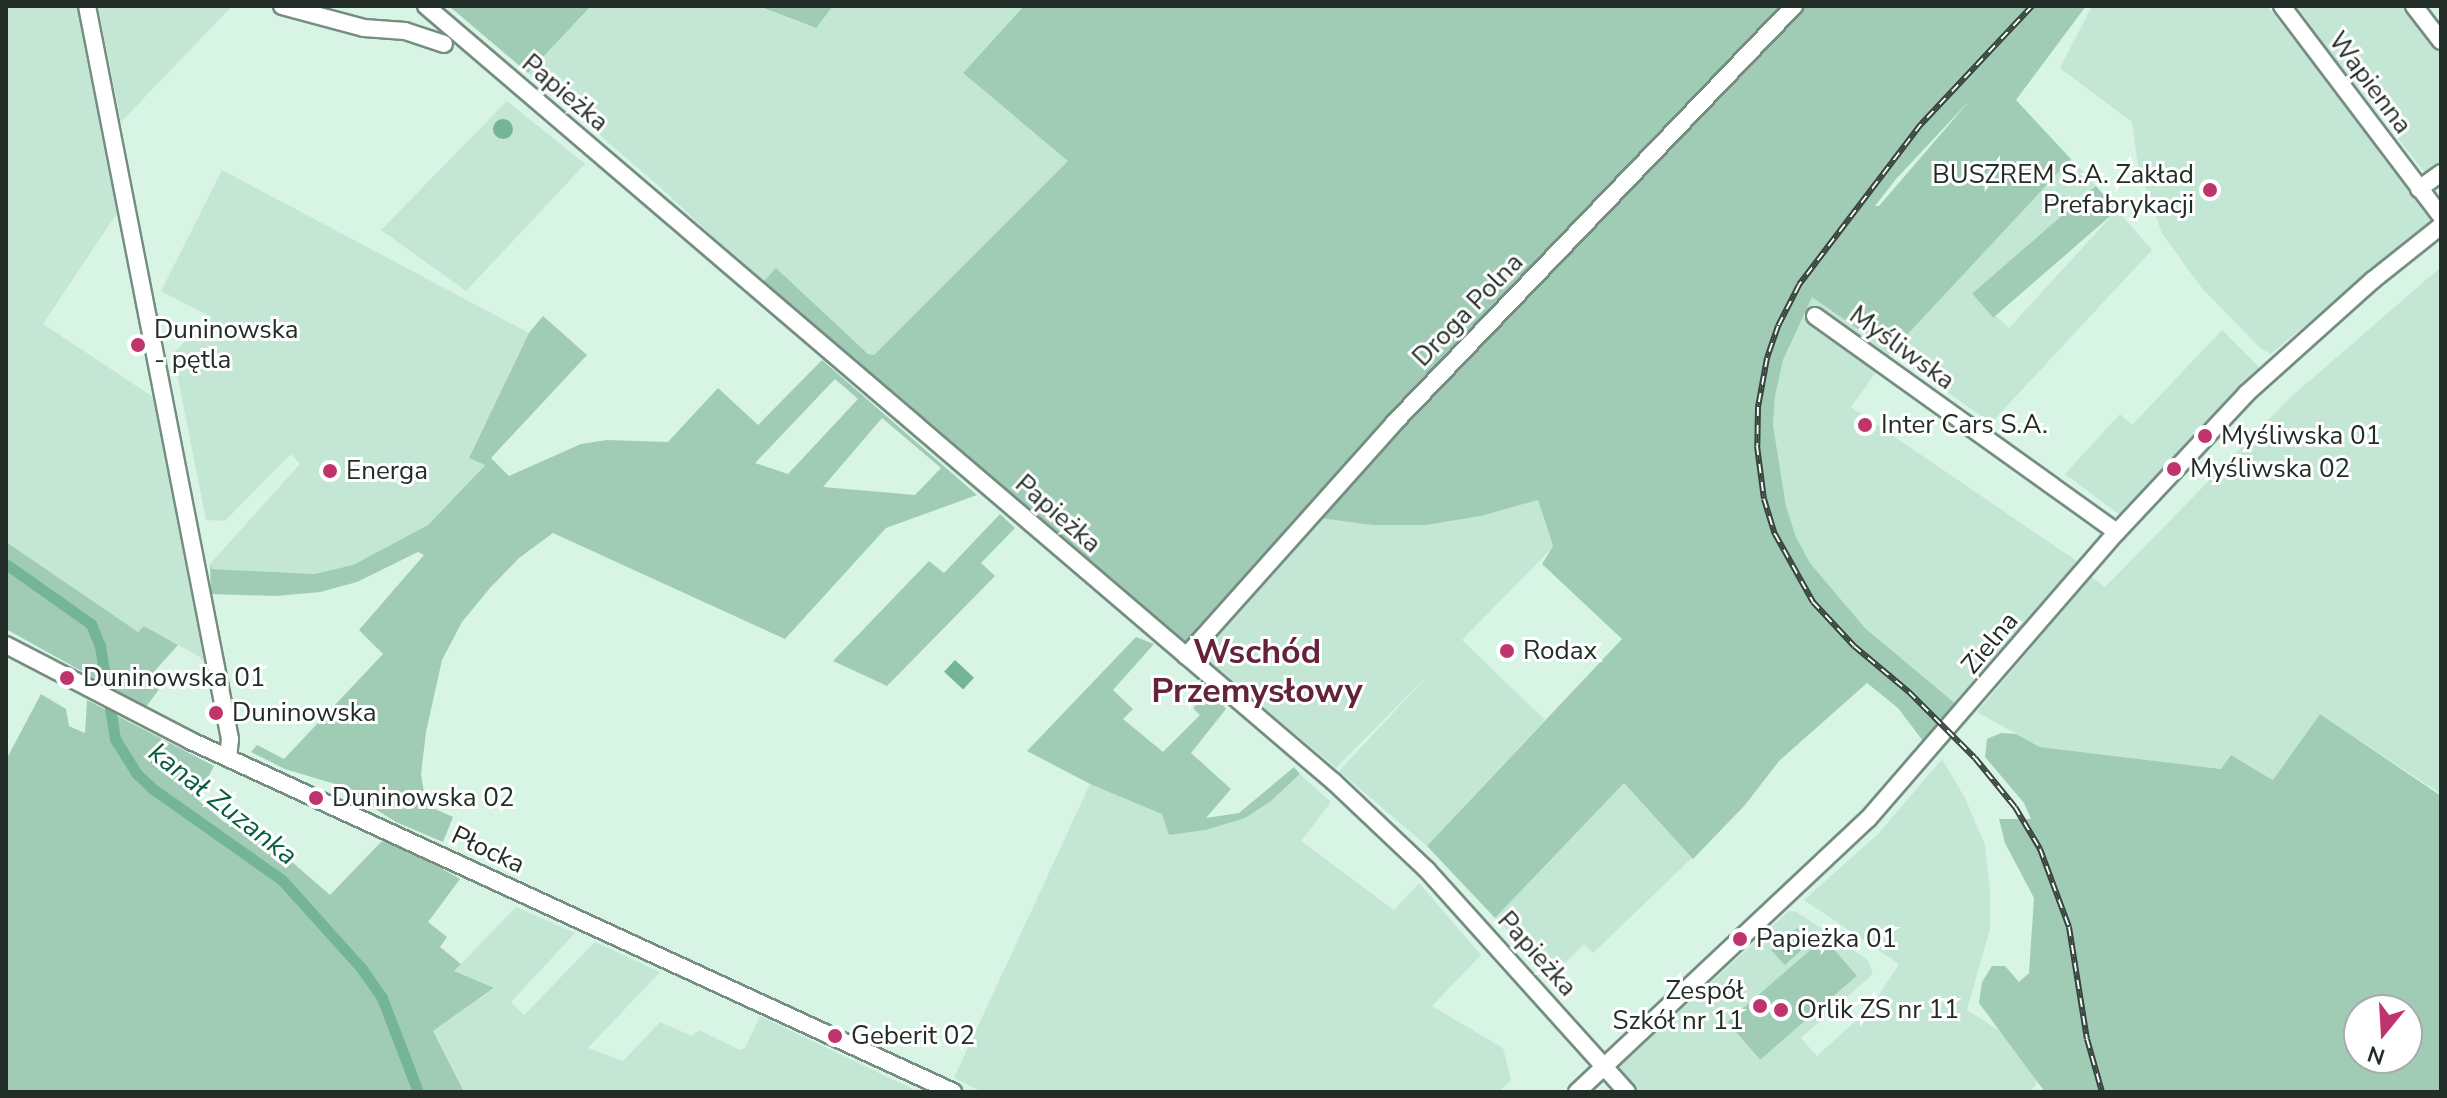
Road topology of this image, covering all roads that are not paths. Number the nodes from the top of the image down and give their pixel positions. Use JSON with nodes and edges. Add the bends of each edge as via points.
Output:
{"nodes":[{"id":1,"x":87,"y":6,"type":"edge"},
{"id":2,"x":282,"y":6,"type":"edge"},
{"id":3,"x":426,"y":6,"type":"edge"},
{"id":4,"x":1794,"y":6,"type":"edge"},
{"id":5,"x":2282,"y":6,"type":"edge"},
{"id":6,"x":2414,"y":6,"type":"edge"},
{"id":7,"x":2441,"y":41,"type":"edge"},
{"id":8,"x":444,"y":44,"type":"dead end"},
{"id":9,"x":2441,"y":173,"type":"edge"},
{"id":10,"x":2419,"y":189,"type":"junction"},
{"id":11,"x":2441,"y":216,"type":"edge"},
{"id":12,"x":2441,"y":226,"type":"edge"},
{"id":13,"x":1815,"y":316,"type":"dead end"},
{"id":14,"x":2117,"y":532,"type":"junction"},
{"id":15,"x":6,"y":645,"type":"edge"},
{"id":16,"x":1186,"y":656,"type":"junction"},
{"id":17,"x":228,"y":758,"type":"junction"},
{"id":18,"x":1604,"y":1065,"type":"junction"},
{"id":19,"x":953,"y":1092,"type":"edge"},
{"id":20,"x":1577,"y":1092,"type":"edge"},
{"id":21,"x":1627,"y":1092,"type":"edge"}],
"edges":[{"from":1,"to":17,"type":"street","via":[[230,739]]},
{"from":2,"to":8,"type":"street"},
{"from":3,"to":16,"type":"street","name":"Papieżka"},
{"from":4,"to":16,"type":"street","name":"Droga Polna","via":[[1394,423]]},
{"from":5,"to":10,"type":"street","name":"Wapienna"},
{"from":6,"to":7,"type":"street"},
{"from":9,"to":10,"type":"street"},
{"from":10,"to":11,"type":"street","name":"Wapienna"},
{"from":12,"to":14,"type":"street","name":"Zielna","via":[[2270,371]]},
{"from":13,"to":14,"type":"street","name":"Myśliwska"},
{"from":14,"to":18,"type":"street","name":"Zielna","via":[[1868,819]]},
{"from":15,"to":17,"type":"street","name":"Płocka"},
{"from":16,"to":18,"type":"street","name":"Papieżka","via":[[1324,772],[1427,870]]},
{"from":17,"to":19,"type":"street","name":"Płocka"},
{"from":18,"to":20,"type":"street","name":"Zielna"},
{"from":18,"to":21,"type":"street","name":"Papieżka"}]}
